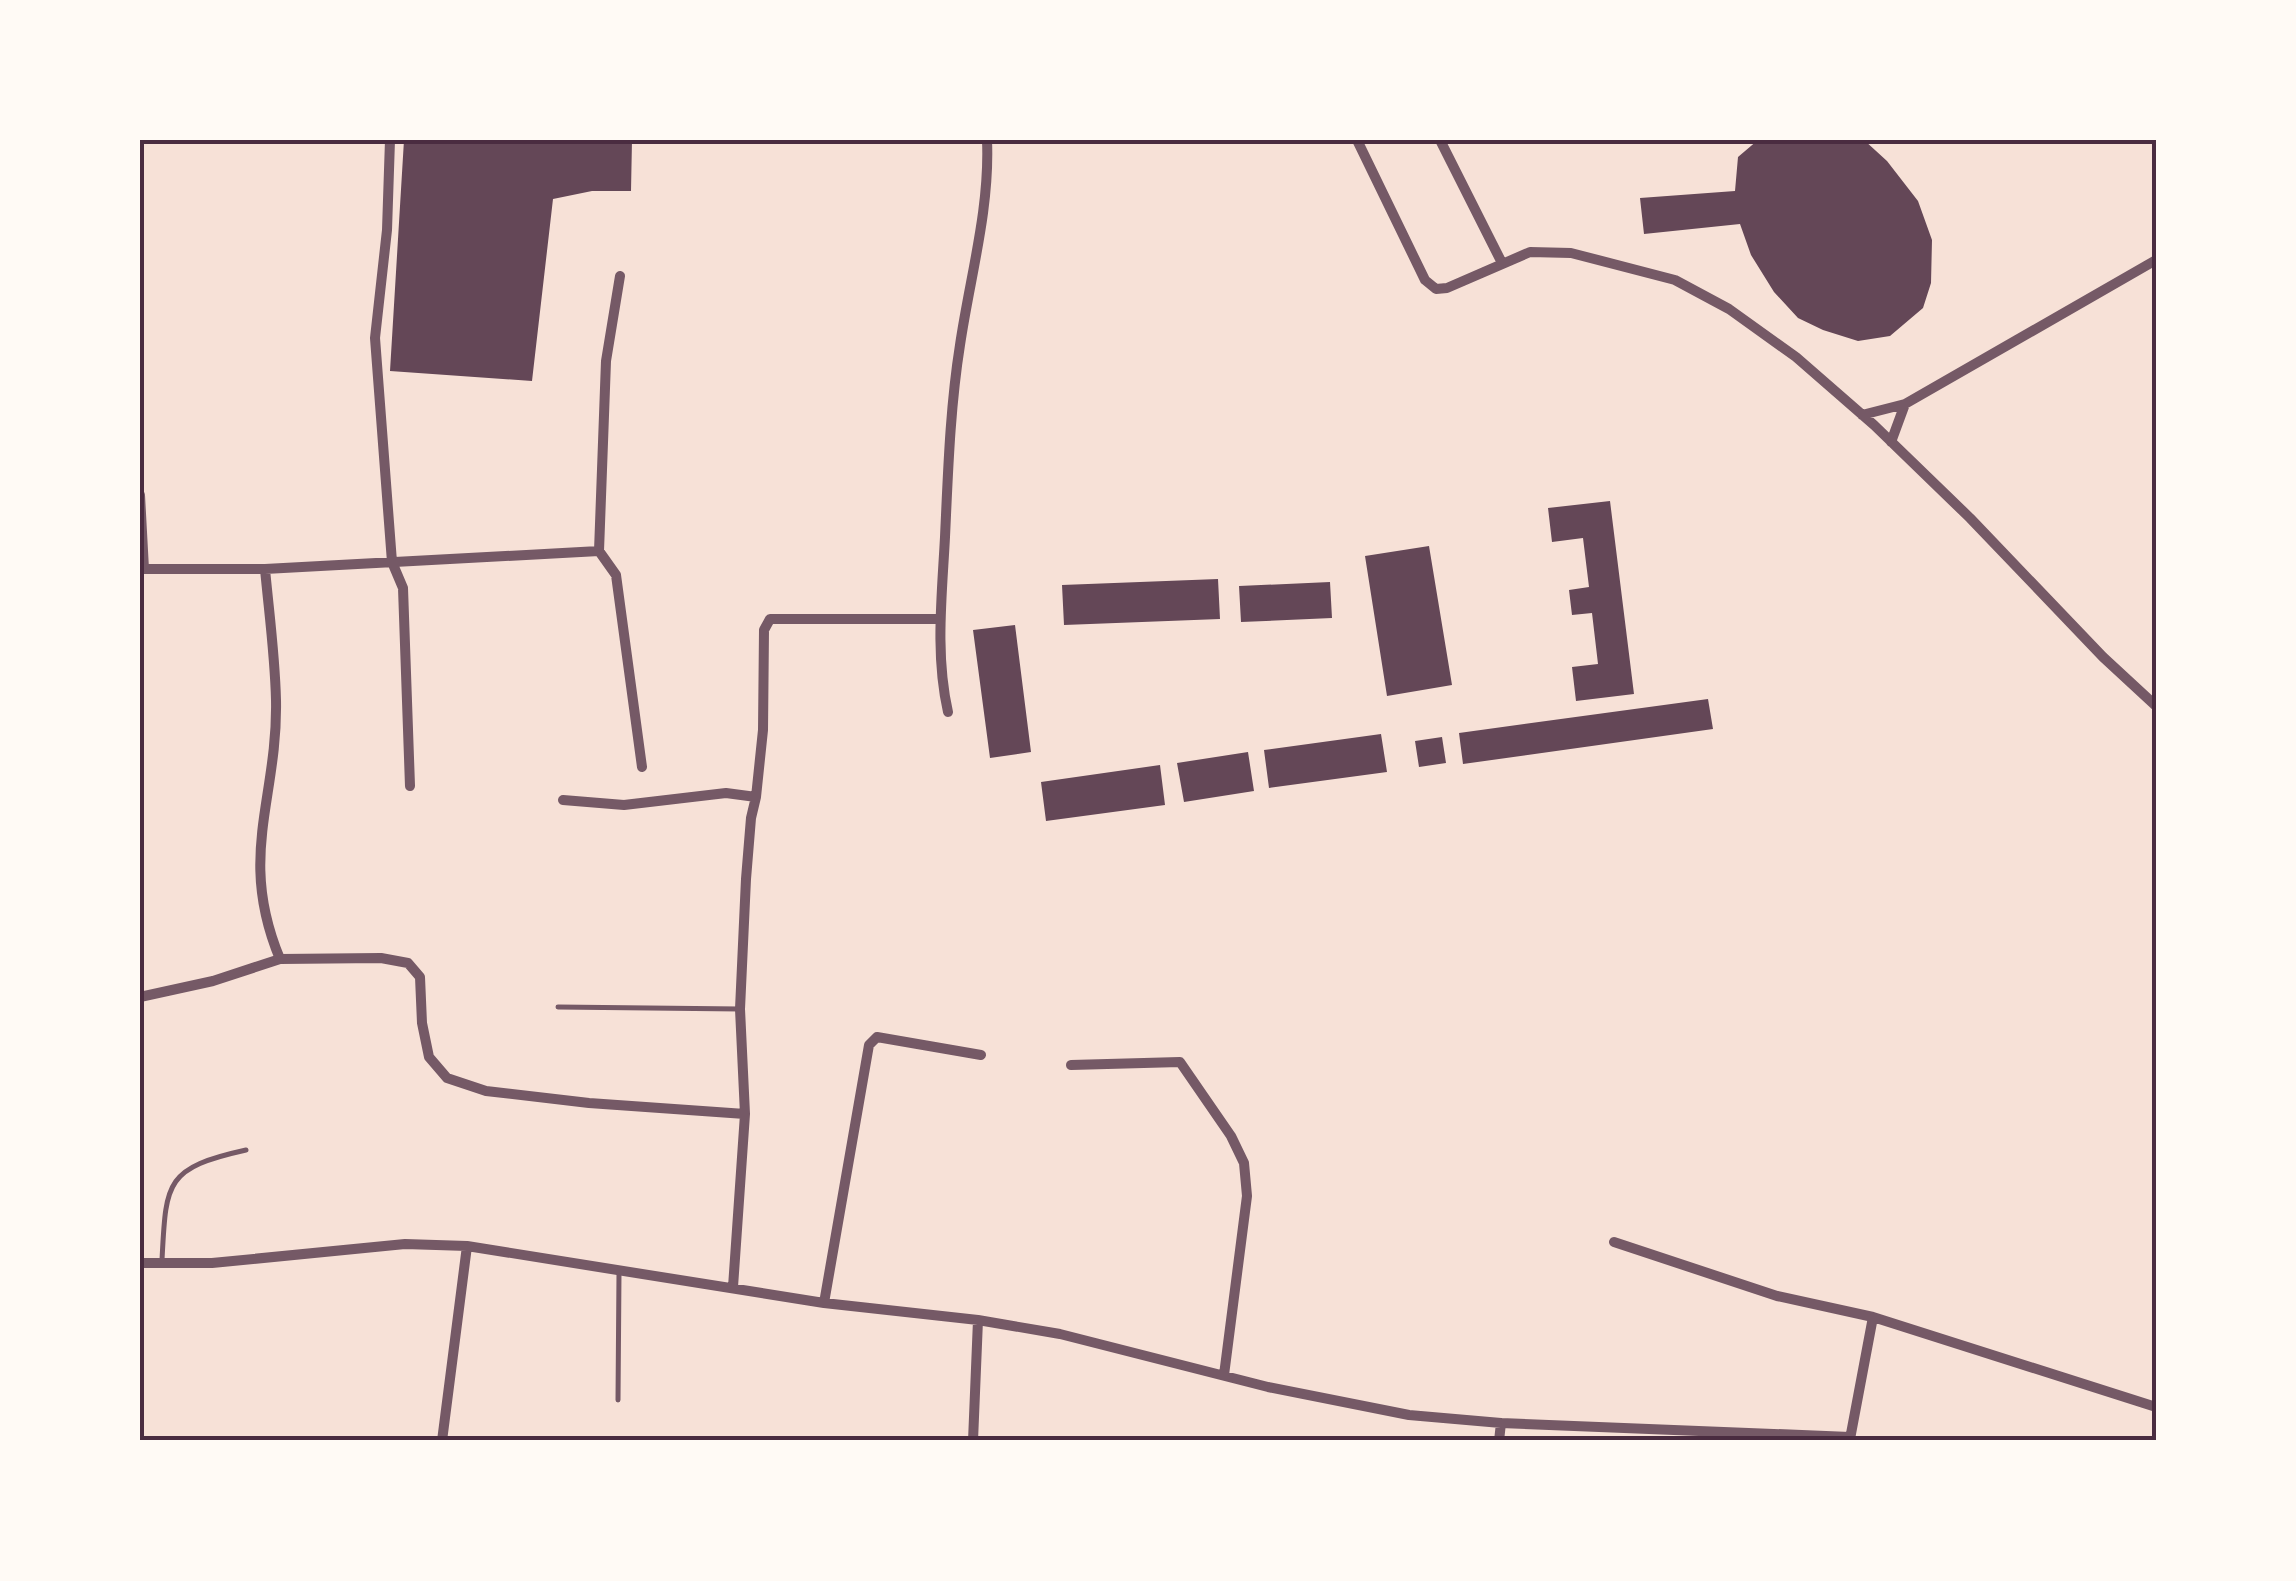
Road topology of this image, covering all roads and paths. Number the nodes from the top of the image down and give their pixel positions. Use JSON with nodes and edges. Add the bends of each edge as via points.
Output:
{"nodes":[{"id":1,"x":390,"y":140,"type":"edge"},
{"id":2,"x":987,"y":140,"type":"edge"},
{"id":3,"x":1357,"y":140,"type":"edge"},
{"id":4,"x":1440,"y":140,"type":"edge"},
{"id":5,"x":2156,"y":260,"type":"edge"},
{"id":6,"x":1502,"y":262,"type":"junction"},
{"id":7,"x":620,"y":276,"type":"dead end"},
{"id":8,"x":1905,"y":404,"type":"junction"},
{"id":9,"x":1862,"y":415,"type":"junction"},
{"id":10,"x":1891,"y":442,"type":"junction"},
{"id":11,"x":140,"y":495,"type":"edge"},
{"id":12,"x":599,"y":551,"type":"junction"},
{"id":13,"x":392,"y":562,"type":"junction"},
{"id":14,"x":265,"y":568,"type":"junction"},
{"id":15,"x":142,"y":569,"type":"edge"},
{"id":16,"x":940,"y":620,"type":"junction"},
{"id":17,"x":2156,"y":706,"type":"edge"},
{"id":18,"x":948,"y":712,"type":"dead end"},
{"id":19,"x":642,"y":767,"type":"dead end"},
{"id":20,"x":410,"y":786,"type":"dead end"},
{"id":21,"x":756,"y":797,"type":"junction"},
{"id":22,"x":562,"y":800,"type":"dead end"},
{"id":23,"x":280,"y":959,"type":"junction"},
{"id":24,"x":140,"y":996,"type":"edge"},
{"id":25,"x":558,"y":1008,"type":"dead end"},
{"id":26,"x":740,"y":1010,"type":"junction"},
{"id":27,"x":981,"y":1056,"type":"dead end"},
{"id":28,"x":1072,"y":1065,"type":"dead end"},
{"id":29,"x":745,"y":1114,"type":"junction"},
{"id":30,"x":246,"y":1150,"type":"dead end"},
{"id":31,"x":1614,"y":1242,"type":"dead end"},
{"id":32,"x":467,"y":1246,"type":"junction"},
{"id":33,"x":140,"y":1263,"type":"edge"},
{"id":34,"x":162,"y":1263,"type":"junction"},
{"id":35,"x":619,"y":1270,"type":"junction"},
{"id":36,"x":733,"y":1287,"type":"junction"},
{"id":37,"x":824,"y":1303,"type":"junction"},
{"id":38,"x":1873,"y":1317,"type":"junction"},
{"id":39,"x":978,"y":1320,"type":"junction"},
{"id":40,"x":1224,"y":1376,"type":"junction"},
{"id":41,"x":618,"y":1400,"type":"dead end"},
{"id":42,"x":2156,"y":1406,"type":"edge"},
{"id":43,"x":1501,"y":1423,"type":"junction"},
{"id":44,"x":1850,"y":1439,"type":"edge"},
{"id":45,"x":442,"y":1441,"type":"edge"},
{"id":46,"x":973,"y":1441,"type":"edge"},
{"id":47,"x":1499,"y":1441,"type":"edge"}],
"edges":[{"from":1,"to":13,"type":"street","via":[[374,338]]},
{"from":2,"to":16,"type":"street","via":[[979,248],[953,408]]},
{"from":3,"to":6,"type":"street","via":[[1425,280],[1447,288]]},
{"from":4,"to":6,"type":"street"},
{"from":5,"to":8,"type":"street"},
{"from":6,"to":9,"type":"street","via":[[1530,252],[1571,254],[1675,280],[1796,357]]},
{"from":7,"to":12,"type":"street","via":[[606,361]]},
{"from":8,"to":9,"type":"street"},
{"from":8,"to":10,"type":"street"},
{"from":9,"to":10,"type":"street"},
{"from":10,"to":17,"type":"street"},
{"from":11,"to":15,"type":"street"},
{"from":12,"to":13,"type":"street"},
{"from":12,"to":19,"type":"street","via":[[616,575]]},
{"from":13,"to":14,"type":"street"},
{"from":13,"to":20,"type":"street","via":[[403,588]]},
{"from":14,"to":15,"type":"street"},
{"from":14,"to":23,"type":"street","via":[[276,701],[259,886]]},
{"from":16,"to":18,"type":"street"},
{"from":16,"to":21,"type":"street","via":[[770,619],[764,630]]},
{"from":21,"to":22,"type":"street"},
{"from":21,"to":26,"type":"street"},
{"from":23,"to":24,"type":"street"},
{"from":23,"to":29,"type":"street","via":[[408,963],[420,976],[429,1057],[447,1078],[486,1091]]},
{"from":25,"to":26,"type":"lane"},
{"from":26,"to":29,"type":"street"},
{"from":27,"to":37,"type":"street","via":[[877,1037],[869,1045]]},
{"from":28,"to":40,"type":"street","via":[[1180,1062],[1244,1163],[1247,1196]]},
{"from":29,"to":36,"type":"street"},
{"from":30,"to":34,"type":"lane","via":[[183,1172],[165,1200]]},
{"from":31,"to":38,"type":"street","via":[[1777,1296]]},
{"from":32,"to":34,"type":"street","via":[[405,1244]]},
{"from":32,"to":35,"type":"street"},
{"from":32,"to":45,"type":"street"},
{"from":33,"to":34,"type":"street"},
{"from":35,"to":36,"type":"street"},
{"from":35,"to":41,"type":"lane"},
{"from":36,"to":37,"type":"street"},
{"from":37,"to":39,"type":"street"},
{"from":38,"to":42,"type":"street"},
{"from":38,"to":44,"type":"street"},
{"from":39,"to":40,"type":"street"},
{"from":39,"to":46,"type":"street"},
{"from":40,"to":43,"type":"street","via":[[1409,1415]]},
{"from":43,"to":44,"type":"street"},
{"from":43,"to":47,"type":"street"}]}
